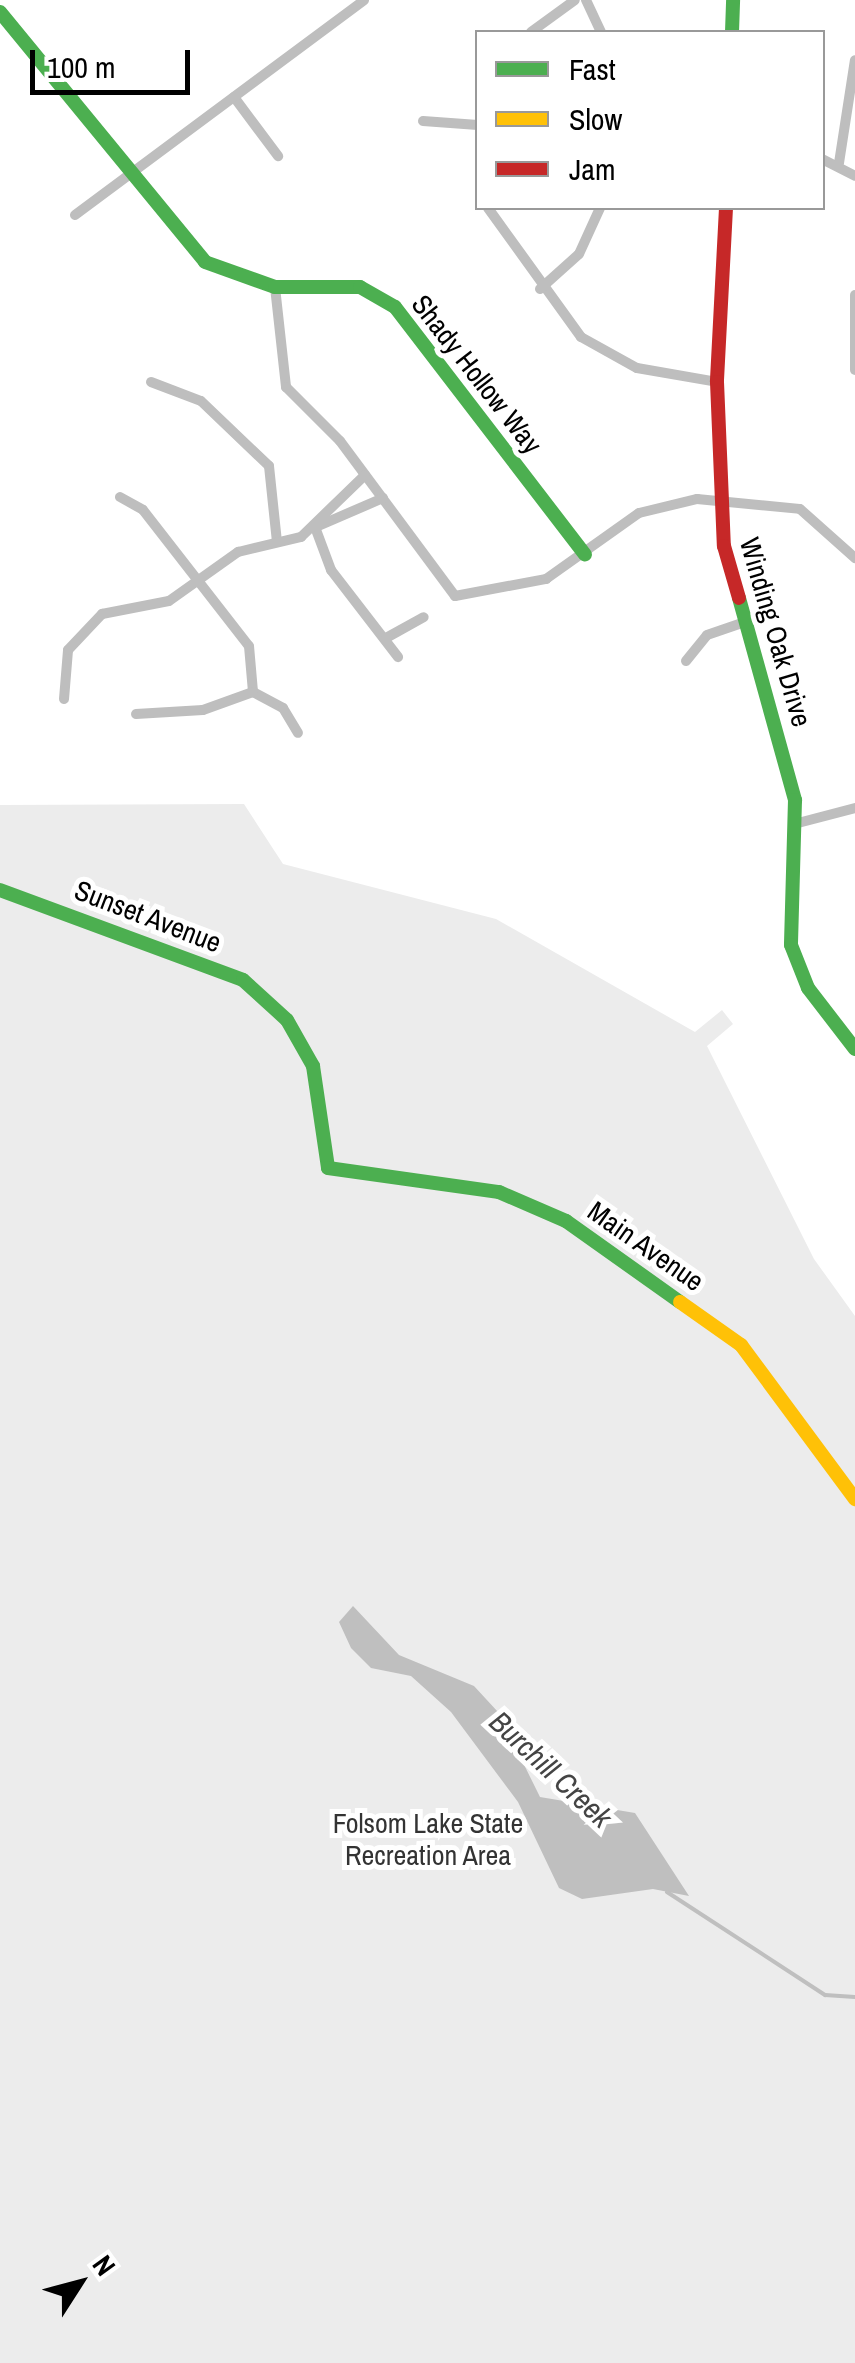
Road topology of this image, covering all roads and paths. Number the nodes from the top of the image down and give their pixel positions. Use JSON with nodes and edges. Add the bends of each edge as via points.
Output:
{"nodes":[{"id":1,"x":364,"y":0,"type":"edge"},
{"id":2,"x":575,"y":0,"type":"edge"},
{"id":3,"x":586,"y":0,"type":"edge"},
{"id":4,"x":733,"y":0,"type":"edge"},
{"id":5,"x":0,"y":12,"type":"edge"},
{"id":6,"x":534,"y":30,"type":"edge"},
{"id":7,"x":600,"y":30,"type":"edge"},
{"id":8,"x":732,"y":30,"type":"edge"},
{"id":9,"x":855,"y":60,"type":"edge"},
{"id":10,"x":234,"y":96,"type":"junction"},
{"id":11,"x":423,"y":121,"type":"dead end"},
{"id":12,"x":475,"y":125,"type":"edge"},
{"id":13,"x":278,"y":156,"type":"dead end"},
{"id":14,"x":825,"y":160,"type":"edge"},
{"id":15,"x":839,"y":163,"type":"junction"},
{"id":16,"x":131,"y":173,"type":"junction"},
{"id":17,"x":855,"y":176,"type":"edge"},
{"id":18,"x":489,"y":210,"type":"edge"},
{"id":19,"x":599,"y":210,"type":"edge"},
{"id":20,"x":726,"y":210,"type":"edge"},
{"id":21,"x":75,"y":215,"type":"dead end"},
{"id":22,"x":275,"y":287,"type":"junction"},
{"id":23,"x":540,"y":289,"type":"junction"},
{"id":24,"x":855,"y":295,"type":"edge"},
{"id":25,"x":855,"y":370,"type":"edge"},
{"id":26,"x":152,"y":382,"type":"dead end"},
{"id":27,"x":717,"y":382,"type":"junction"},
{"id":28,"x":365,"y":475,"type":"junction"},
{"id":29,"x":120,"y":497,"type":"dead end"},
{"id":30,"x":383,"y":498,"type":"junction"},
{"id":31,"x":719,"y":499,"type":"junction"},
{"id":32,"x":314,"y":527,"type":"junction"},
{"id":33,"x":277,"y":542,"type":"junction"},
{"id":34,"x":585,"y":555,"type":"junction"},
{"id":35,"x":855,"y":558,"type":"edge"},
{"id":36,"x":199,"y":582,"type":"junction"},
{"id":37,"x":424,"y":616,"type":"dead end"},
{"id":38,"x":745,"y":622,"type":"junction"},
{"id":39,"x":386,"y":638,"type":"junction"},
{"id":40,"x":398,"y":656,"type":"dead end"},
{"id":41,"x":686,"y":661,"type":"dead end"},
{"id":42,"x":252,"y":692,"type":"junction"},
{"id":43,"x":64,"y":700,"type":"dead end"},
{"id":44,"x":136,"y":714,"type":"dead end"},
{"id":45,"x":298,"y":733,"type":"dead end"},
{"id":46,"x":855,"y":808,"type":"edge"},
{"id":47,"x":798,"y":823,"type":"junction"},
{"id":48,"x":0,"y":890,"type":"edge"},
{"id":49,"x":855,"y":1049,"type":"edge"},
{"id":50,"x":328,"y":1168,"type":"joint"},
{"id":51,"x":855,"y":1499,"type":"edge"}],
"edges":[{"from":1,"to":10,"type":"street"},
{"from":2,"to":6,"type":"street"},
{"from":3,"to":7,"type":"street"},
{"from":4,"to":8,"type":"street"},
{"from":5,"to":16,"type":"street","name":"Shady Hollow Way"},
{"from":9,"to":15,"type":"street"},
{"from":10,"to":13,"type":"street"},
{"from":10,"to":16,"type":"street"},
{"from":11,"to":12,"type":"street"},
{"from":14,"to":15,"type":"street"},
{"from":15,"to":17,"type":"street"},
{"from":16,"to":21,"type":"street"},
{"from":16,"to":22,"type":"street","name":"Shady Hollow Way","via":[[192,252],[220,273]]},
{"from":18,"to":23,"type":"street"},
{"from":19,"to":23,"type":"street","via":[[580,254]]},
{"from":20,"to":27,"type":"street","name":"Winding Oak Drive"},
{"from":22,"to":28,"type":"street","via":[[278,367],[298,402]]},
{"from":22,"to":34,"type":"street","name":"Shady Hollow Way","via":[[347,285],[395,307]]},
{"from":23,"to":27,"type":"street","via":[[600,351],[656,373]]},
{"from":24,"to":25,"type":"street"},
{"from":26,"to":33,"type":"street","via":[[201,401],[270,466]]},
{"from":27,"to":31,"type":"street","name":"Winding Oak Drive"},
{"from":28,"to":30,"type":"street"},
{"from":28,"to":32,"type":"street"},
{"from":29,"to":36,"type":"street","via":[[143,510]]},
{"from":30,"to":32,"type":"street"},
{"from":30,"to":34,"type":"street","via":[[455,596],[530,585]]},
{"from":31,"to":34,"type":"street","via":[[639,513]]},
{"from":31,"to":35,"type":"street","via":[[800,509]]},
{"from":31,"to":38,"type":"street","name":"Winding Oak Drive"},
{"from":32,"to":33,"type":"street"},
{"from":32,"to":39,"type":"street","via":[[331,570]]},
{"from":33,"to":36,"type":"street","via":[[238,552]]},
{"from":36,"to":42,"type":"street","via":[[249,646]]},
{"from":36,"to":43,"type":"street","via":[[169,601],[113,609],[87,627],[61,672]]},
{"from":37,"to":39,"type":"street"},
{"from":38,"to":41,"type":"street","via":[[707,635]]},
{"from":38,"to":47,"type":"street","name":"Winding Oak Drive"},
{"from":39,"to":40,"type":"street"},
{"from":42,"to":44,"type":"street","via":[[203,710]]},
{"from":42,"to":45,"type":"street","via":[[283,708]]},
{"from":46,"to":47,"type":"street"},
{"from":47,"to":49,"type":"street","name":"Winding Oak Drive","via":[[791,945],[808,988]]},
{"from":48,"to":50,"type":"street","name":"Sunset Avenue","via":[[204,960],[270,1004],[313,1066]]},
{"from":50,"to":51,"type":"street","name":"Main Avenue","via":[[499,1192],[566,1221],[741,1345]]}]}
